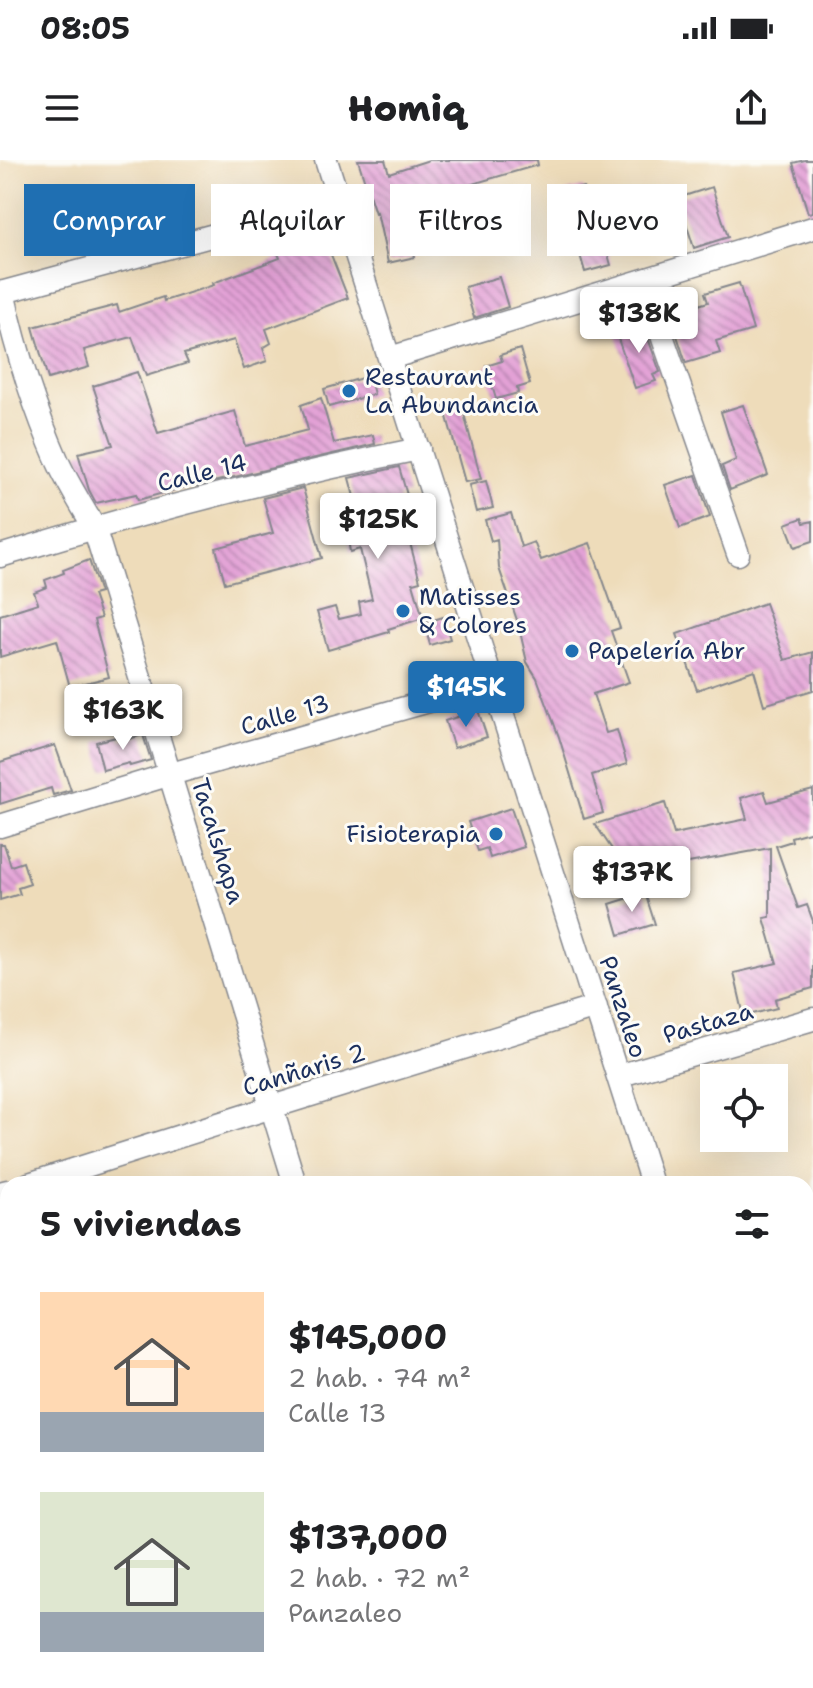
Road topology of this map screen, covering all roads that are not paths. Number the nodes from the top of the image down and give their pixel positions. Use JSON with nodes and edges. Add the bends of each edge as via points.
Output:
{"nodes":[{"id":1,"x":326,"y":160,"type":"edge"},
{"id":2,"x":334,"y":184,"type":"edge"},
{"id":3,"x":813,"y":228,"type":"edge"},
{"id":4,"x":211,"y":236,"type":"edge"},
{"id":5,"x":358,"y":256,"type":"edge"},
{"id":6,"x":643,"y":281,"type":"junction"},
{"id":7,"x":2,"y":292,"type":"edge"},
{"id":8,"x":390,"y":358,"type":"junction"},
{"id":9,"x":419,"y":449,"type":"junction"},
{"id":10,"x":94,"y":527,"type":"junction"},
{"id":11,"x":738,"y":554,"type":"dead end"},
{"id":12,"x":0,"y":556,"type":"edge"},
{"id":13,"x":493,"y":683,"type":"junction"},
{"id":14,"x":171,"y":774,"type":"junction"},
{"id":15,"x":0,"y":826,"type":"edge"},
{"id":16,"x":596,"y":1007,"type":"junction"},
{"id":17,"x":813,"y":1019,"type":"edge"},
{"id":18,"x":618,"y":1076,"type":"junction"},
{"id":19,"x":272,"y":1107,"type":"junction"},
{"id":20,"x":54,"y":1176,"type":"edge"},
{"id":21,"x":293,"y":1176,"type":"edge"},
{"id":22,"x":649,"y":1176,"type":"edge"}],
"edges":[{"from":1,"to":2,"type":"street","name":"Panzaleo"},
{"from":3,"to":6,"type":"street"},
{"from":4,"to":7,"type":"street"},
{"from":5,"to":8,"type":"street","name":"Panzaleo"},
{"from":6,"to":8,"type":"street"},
{"from":6,"to":11,"type":"street"},
{"from":7,"to":10,"type":"street","name":"Tacalshapa","via":[[31,394],[59,464]]},
{"from":8,"to":9,"type":"street","name":"Panzaleo"},
{"from":9,"to":10,"type":"street","name":"Calle 14"},
{"from":9,"to":13,"type":"street","name":"Panzaleo"},
{"from":10,"to":12,"type":"street","name":"Calle 14"},
{"from":10,"to":14,"type":"street","name":"Tacalshapa"},
{"from":13,"to":14,"type":"street","name":"Calle 13"},
{"from":13,"to":16,"type":"street","name":"Panzaleo"},
{"from":14,"to":15,"type":"street","name":"Calle 13"},
{"from":14,"to":19,"type":"street","name":"Tacalshapa"},
{"from":16,"to":18,"type":"street","name":"Panzaleo"},
{"from":16,"to":19,"type":"street","name":"Canñaris 2"},
{"from":17,"to":18,"type":"street","name":"Pastaza"},
{"from":18,"to":22,"type":"street","name":"Panzaleo"},
{"from":19,"to":20,"type":"street","name":"Canñaris 2"},
{"from":19,"to":21,"type":"street","name":"Tacalshapa"}]}
